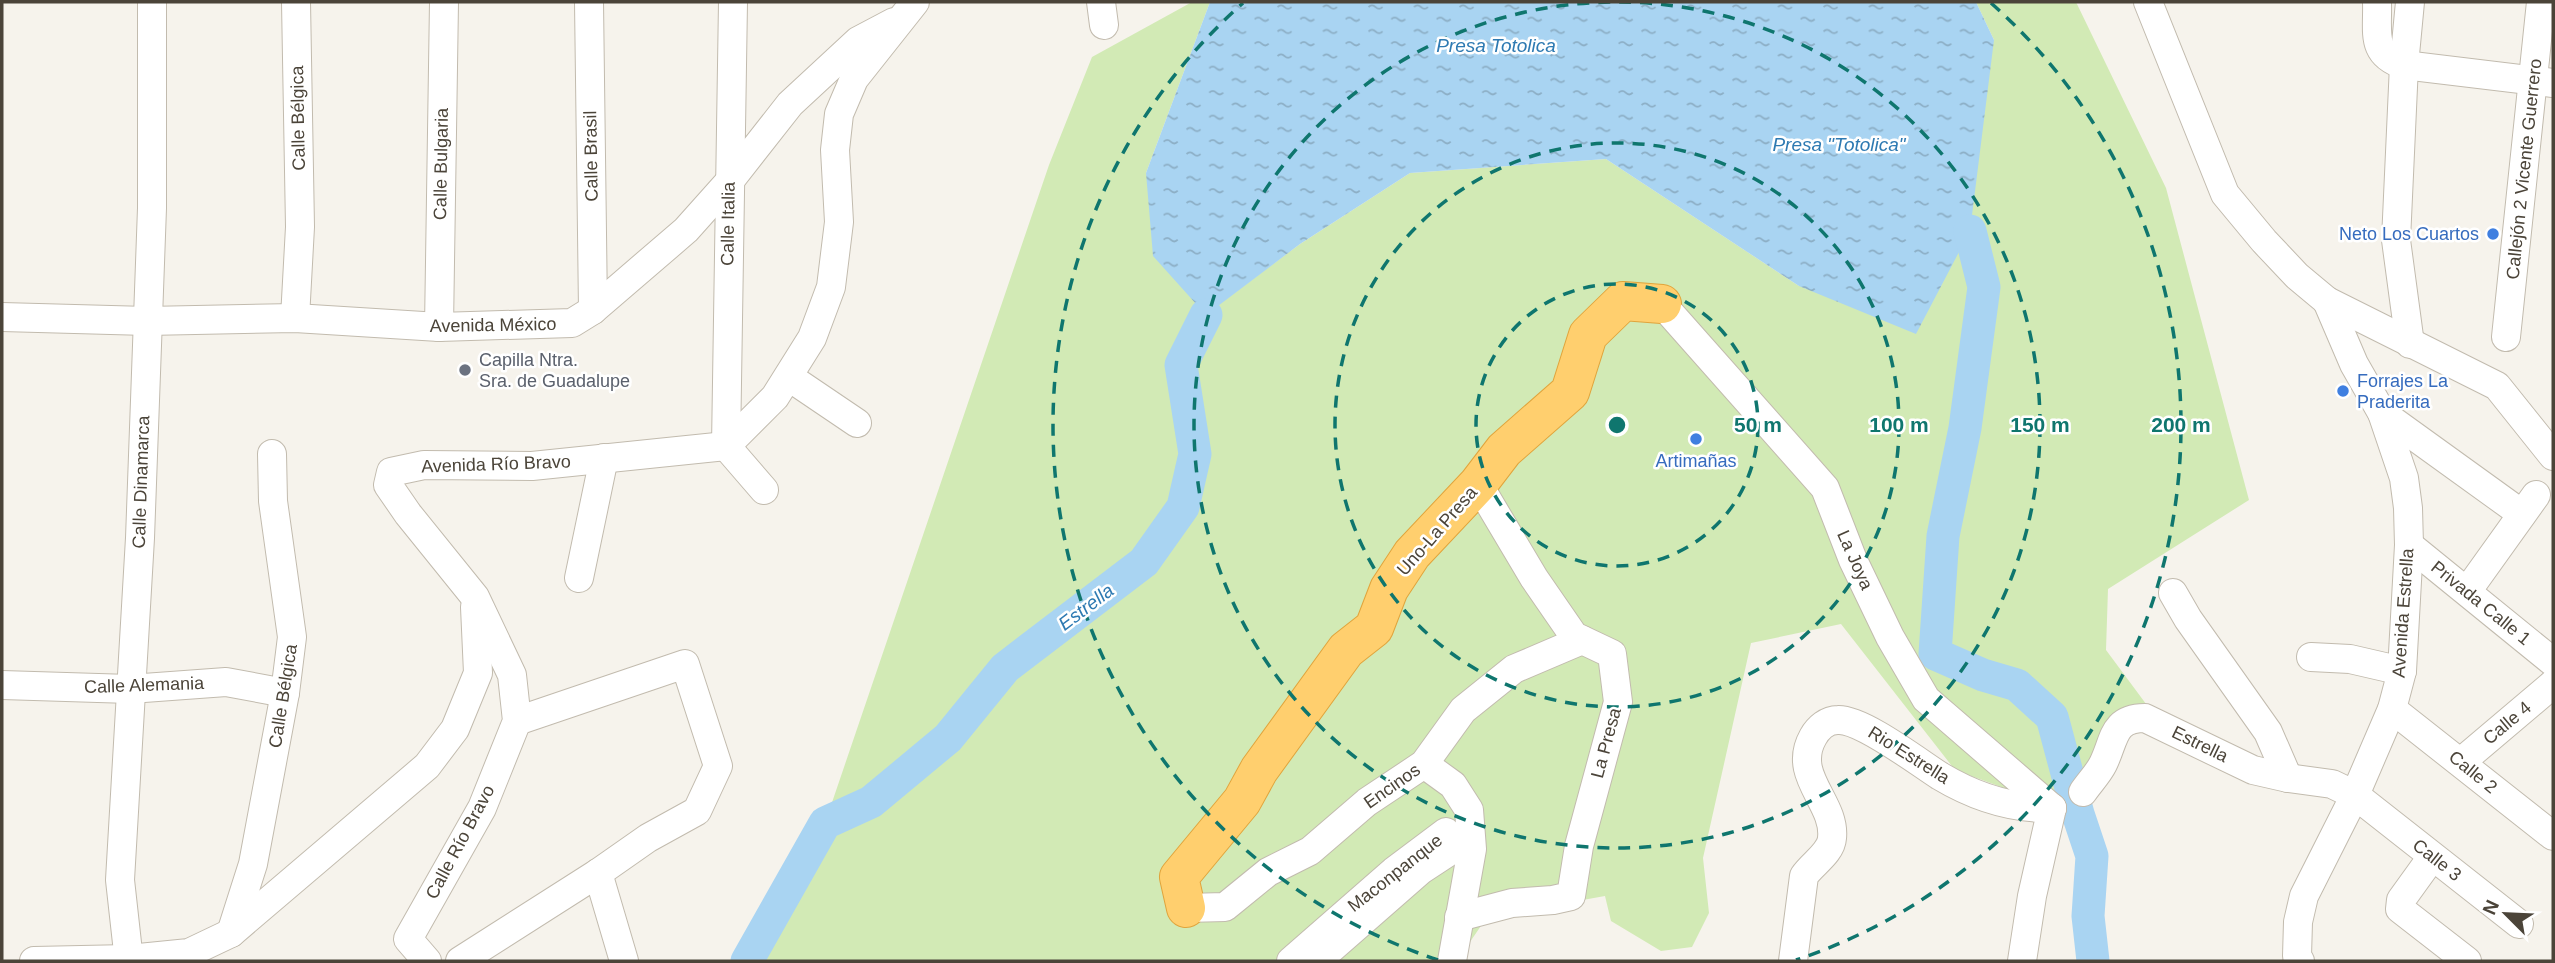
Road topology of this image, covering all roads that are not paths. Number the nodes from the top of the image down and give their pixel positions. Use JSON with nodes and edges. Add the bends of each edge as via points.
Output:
{"nodes":[{"id":1,"x":152,"y":2,"type":"edge"},
{"id":2,"x":296,"y":2,"type":"edge"},
{"id":3,"x":444,"y":2,"type":"edge"},
{"id":4,"x":589,"y":2,"type":"edge"},
{"id":5,"x":733,"y":2,"type":"edge"},
{"id":6,"x":2148,"y":2,"type":"edge"},
{"id":7,"x":2377,"y":2,"type":"edge"},
{"id":8,"x":2410,"y":2,"type":"edge"},
{"id":9,"x":2541,"y":2,"type":"edge"},
{"id":10,"x":909,"y":10,"type":"edge"},
{"id":11,"x":2404,"y":65,"type":"junction"},
{"id":12,"x":2543,"y":81,"type":"edge"},
{"id":13,"x":728,"y":183,"type":"junction"},
{"id":14,"x":2327,"y":301,"type":"junction"},
{"id":15,"x":1662,"y":304,"type":"joint"},
{"id":16,"x":593,"y":310,"type":"junction"},
{"id":17,"x":2,"y":317,"type":"edge"},
{"id":18,"x":295,"y":318,"type":"junction"},
{"id":19,"x":146,"y":321,"type":"junction"},
{"id":20,"x":439,"y":327,"type":"junction"},
{"id":21,"x":2506,"y":337,"type":"dead end"},
{"id":22,"x":2410,"y":344,"type":"junction"},
{"id":23,"x":789,"y":377,"type":"junction"},
{"id":24,"x":2382,"y":413,"type":"junction"},
{"id":25,"x":857,"y":423,"type":"dead end"},
{"id":26,"x":726,"y":446,"type":"junction"},
{"id":27,"x":272,"y":454,"type":"dead end"},
{"id":28,"x":2553,"y":456,"type":"edge"},
{"id":29,"x":604,"y":458,"type":"junction"},
{"id":30,"x":1478,"y":484,"type":"junction"},
{"id":31,"x":764,"y":490,"type":"dead end"},
{"id":32,"x":2409,"y":545,"type":"junction"},
{"id":33,"x":579,"y":578,"type":"dead end"},
{"id":34,"x":2468,"y":590,"type":"junction"},
{"id":35,"x":2173,"y":593,"type":"dead end"},
{"id":36,"x":475,"y":597,"type":"junction"},
{"id":37,"x":1582,"y":640,"type":"junction"},
{"id":38,"x":2311,"y":657,"type":"dead end"},
{"id":39,"x":2553,"y":662,"type":"edge"},
{"id":40,"x":2402,"y":671,"type":"junction"},
{"id":41,"x":2553,"y":684,"type":"edge"},
{"id":42,"x":2,"y":685,"type":"edge"},
{"id":43,"x":130,"y":688,"type":"junction"},
{"id":44,"x":285,"y":693,"type":"junction"},
{"id":45,"x":2392,"y":709,"type":"junction"},
{"id":46,"x":517,"y":721,"type":"junction"},
{"id":47,"x":2461,"y":762,"type":"junction"},
{"id":48,"x":1424,"y":764,"type":"junction"},
{"id":49,"x":2288,"y":778,"type":"junction"},
{"id":50,"x":2083,"y":792,"type":"dead end"},
{"id":51,"x":2355,"y":795,"type":"junction"},
{"id":52,"x":2053,"y":807,"type":"junction"},
{"id":53,"x":2553,"y":836,"type":"edge"},
{"id":54,"x":2432,"y":858,"type":"junction"},
{"id":55,"x":598,"y":873,"type":"junction"},
{"id":56,"x":1186,"y":908,"type":"joint"},
{"id":57,"x":1460,"y":916,"type":"junction"},
{"id":58,"x":2519,"y":924,"type":"dead end"},
{"id":59,"x":231,"y":933,"type":"junction"},
{"id":60,"x":189,"y":957,"type":"edge"},
{"id":61,"x":2298,"y":959,"type":"edge"},
{"id":62,"x":129,"y":960,"type":"edge"},
{"id":63,"x":34,"y":961,"type":"edge"},
{"id":64,"x":427,"y":961,"type":"edge"},
{"id":65,"x":460,"y":961,"type":"edge"},
{"id":66,"x":624,"y":961,"type":"edge"},
{"id":67,"x":1291,"y":961,"type":"edge"},
{"id":68,"x":1317,"y":961,"type":"edge"},
{"id":69,"x":1452,"y":961,"type":"edge"},
{"id":70,"x":1793,"y":961,"type":"edge"},
{"id":71,"x":2022,"y":961,"type":"edge"},
{"id":72,"x":2467,"y":961,"type":"edge"}],
"edges":[{"from":1,"to":19,"type":"street","name":"Calle Dinamarca","via":[[152,208]]},
{"from":2,"to":18,"type":"street","name":"Calle Bélgica","via":[[300,227]]},
{"from":3,"to":20,"type":"street","name":"Calle Bulgaria"},
{"from":4,"to":16,"type":"street","name":"Calle Brasil"},
{"from":5,"to":13,"type":"street","name":"Calle Italia"},
{"from":6,"to":14,"type":"street","via":[[2225,194],[2297,276]]},
{"from":7,"to":11,"type":"street","via":[[2379,46],[2384,55]]},
{"from":8,"to":11,"type":"street"},
{"from":9,"to":12,"type":"street","name":"Callejón 2 Vicente Guerrero"},
{"from":10,"to":13,"type":"street","name":"Avenida México","via":[[858,41],[790,104]]},
{"from":10,"to":23,"type":"street","via":[[854,79],[839,114],[835,150],[839,222],[831,287],[812,338]]},
{"from":11,"to":12,"type":"street"},
{"from":11,"to":22,"type":"street","via":[[2396,240]]},
{"from":12,"to":21,"type":"street","name":"Callejón 2 Vicente Guerrero"},
{"from":13,"to":16,"type":"street","name":"Avenida México","via":[[686,230]]},
{"from":13,"to":26,"type":"street","name":"Calle Italia"},
{"from":14,"to":22,"type":"street"},
{"from":14,"to":24,"type":"street","name":"Avenida Estrella","via":[[2354,364]]},
{"from":15,"to":30,"type":"highway","name":"Uno-La Presa","via":[[1623,301],[1588,335],[1570,392],[1504,450]]},
{"from":15,"to":52,"type":"street","name":"La Joya","via":[[1825,488],[1858,571],[1926,699]]},
{"from":16,"to":20,"type":"street","name":"Avenida México","via":[[572,323]]},
{"from":17,"to":19,"type":"street","name":"Avenida México"},
{"from":18,"to":19,"type":"street","name":"Avenida México"},
{"from":18,"to":20,"type":"street","name":"Avenida México"},
{"from":19,"to":43,"type":"street","name":"Calle Dinamarca"},
{"from":22,"to":28,"type":"street","via":[[2497,386]]},
{"from":23,"to":25,"type":"street"},
{"from":23,"to":26,"type":"street"},
{"from":24,"to":32,"type":"street","name":"Avenida Estrella","via":[[2404,478]]},
{"from":24,"to":34,"type":"street","via":[[2529,505]]},
{"from":26,"to":29,"type":"street","name":"Avenida Río Bravo"},
{"from":26,"to":31,"type":"street"},
{"from":27,"to":44,"type":"street","name":"Calle Bélgica","via":[[273,501],[292,637]]},
{"from":29,"to":33,"type":"street"},
{"from":29,"to":36,"type":"street","name":"Avenida Río Bravo","via":[[532,466],[424,465],[391,472],[388,485]]},
{"from":30,"to":37,"type":"street","name":"La Presa","via":[[1534,578],[1574,636]]},
{"from":30,"to":56,"type":"highway","name":"Uno-La Presa","via":[[1412,554],[1389,589],[1374,628],[1346,650],[1242,801],[1179,877]]},
{"from":32,"to":34,"type":"street","name":"Privada Calle 1"},
{"from":32,"to":40,"type":"street","name":"Avenida Estrella"},
{"from":34,"to":39,"type":"street","name":"Privada Calle 1"},
{"from":35,"to":49,"type":"street","via":[[2268,732]]},
{"from":36,"to":46,"type":"street","name":"Calle Río Bravo","via":[[512,675]]},
{"from":36,"to":59,"type":"street","via":[[478,673],[455,729],[427,766]]},
{"from":37,"to":48,"type":"street","name":"Encinos","via":[[1514,669],[1463,710]]},
{"from":37,"to":57,"type":"street","name":"La Presa","via":[[1612,654],[1618,702],[1578,846],[1571,896],[1512,903]]},
{"from":38,"to":40,"type":"street","via":[[2350,659]]},
{"from":40,"to":45,"type":"street","name":"Avenida Estrella"},
{"from":41,"to":47,"type":"street","name":"Calle 4"},
{"from":42,"to":43,"type":"street","name":"Calle Alemania"},
{"from":43,"to":44,"type":"street","name":"Calle Alemania","via":[[226,682]]},
{"from":43,"to":62,"type":"street","name":"Calle Dinamarca","via":[[120,880]]},
{"from":44,"to":59,"type":"street","name":"Calle Bélgica","via":[[253,864]]},
{"from":45,"to":47,"type":"street","name":"Calle 2"},
{"from":45,"to":51,"type":"street","name":"Avenida Estrella"},
{"from":46,"to":55,"type":"street","via":[[685,664],[718,766],[697,811]]},
{"from":46,"to":64,"type":"street","name":"Calle Río Bravo","via":[[482,808],[408,939]]},
{"from":47,"to":53,"type":"street","name":"Calle 2"},
{"from":48,"to":56,"type":"street","name":"Encinos","via":[[1367,802],[1310,851],[1268,872],[1225,907]]},
{"from":48,"to":57,"type":"street","via":[[1454,785],[1469,810],[1472,849]]},
{"from":49,"to":50,"type":"street","name":"Estrella","via":[[2253,770],[2145,718],[2130,718],[2119,726],[2102,766]]},
{"from":49,"to":51,"type":"street","name":"Estrella","via":[[2332,784]]},
{"from":51,"to":54,"type":"street","name":"Calle 3"},
{"from":51,"to":61,"type":"street","name":"Avenida Estrella","via":[[2304,896],[2298,922]]},
{"from":52,"to":70,"type":"street","name":"Rio Estrella","via":[[1989,800],[1943,778],[1860,725],[1837,720],[1821,726],[1806,751],[1807,768],[1830,821],[1833,840],[1804,876]]},
{"from":52,"to":71,"type":"street"},
{"from":54,"to":58,"type":"street","name":"Calle 3"},
{"from":54,"to":72,"type":"street","via":[[2401,900],[2400,909]]},
{"from":55,"to":65,"type":"street"},
{"from":55,"to":66,"type":"street"},
{"from":57,"to":69,"type":"street"},
{"from":59,"to":60,"type":"street"},
{"from":60,"to":62,"type":"street"},
{"from":62,"to":63,"type":"street"},
{"from":67,"to":68,"type":"street","name":"Maconpanque","via":[[1446,832],[1456,847],[1421,870]]}]}
